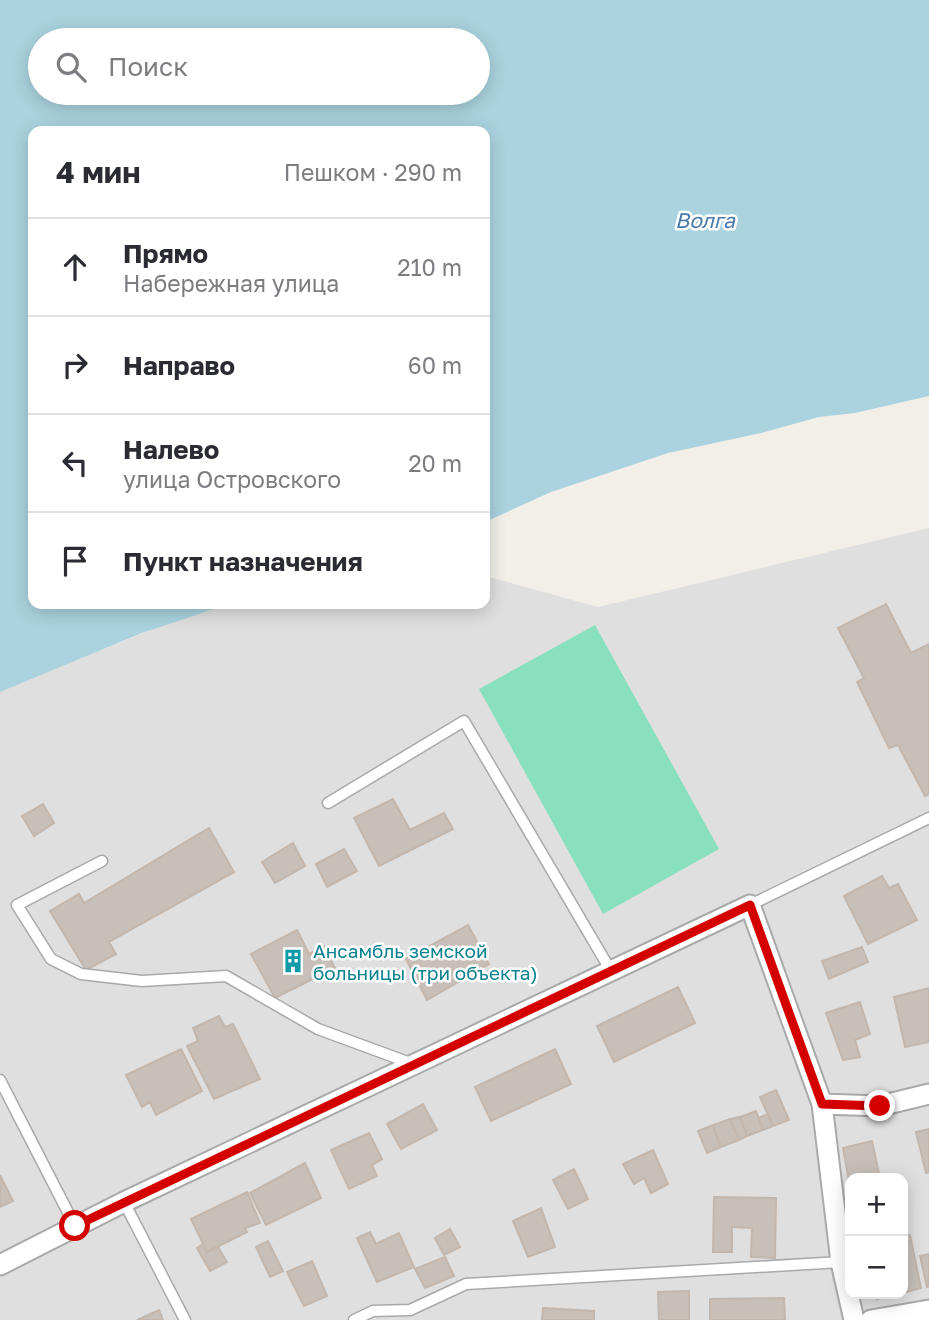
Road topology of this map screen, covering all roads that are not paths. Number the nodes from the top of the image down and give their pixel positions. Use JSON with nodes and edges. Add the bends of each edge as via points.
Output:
{"nodes":[{"id":1,"x":328,"y":803,"type":"dead end"},
{"id":2,"x":929,"y":818,"type":"edge"},
{"id":3,"x":102,"y":862,"type":"dead end"},
{"id":4,"x":750,"y":905,"type":"junction"},
{"id":5,"x":611,"y":971,"type":"junction"},
{"id":6,"x":413,"y":1065,"type":"junction"},
{"id":7,"x":0,"y":1080,"type":"edge"},
{"id":8,"x":929,"y":1094,"type":"edge"},
{"id":9,"x":822,"y":1104,"type":"junction"},
{"id":10,"x":124,"y":1202,"type":"junction"},
{"id":11,"x":75,"y":1226,"type":"junction"},
{"id":12,"x":841,"y":1262,"type":"junction"},
{"id":13,"x":0,"y":1265,"type":"edge"},
{"id":14,"x":929,"y":1310,"type":"edge"},
{"id":15,"x":185,"y":1320,"type":"edge"},
{"id":16,"x":354,"y":1320,"type":"edge"},
{"id":17,"x":854,"y":1320,"type":"edge"},
{"id":18,"x":871,"y":1320,"type":"edge"}],
"edges":[{"from":1,"to":5,"type":"lane","via":[[464,721]]},
{"from":2,"to":4,"type":"lane"},
{"from":3,"to":6,"type":"lane","via":[[17,905],[51,959],[81,974],[142,981],[226,976],[318,1029]]},
{"from":4,"to":5,"type":"street"},
{"from":4,"to":9,"type":"street"},
{"from":5,"to":6,"type":"street"},
{"from":6,"to":10,"type":"street"},
{"from":7,"to":11,"type":"lane"},
{"from":8,"to":9,"type":"street","via":[[880,1106]]},
{"from":9,"to":12,"type":"street"},
{"from":10,"to":11,"type":"street"},
{"from":10,"to":15,"type":"lane"},
{"from":11,"to":13,"type":"street"},
{"from":12,"to":16,"type":"lane","via":[[466,1284],[410,1310],[373,1311]]},
{"from":12,"to":17,"type":"street"},
{"from":14,"to":18,"type":"street"}]}
